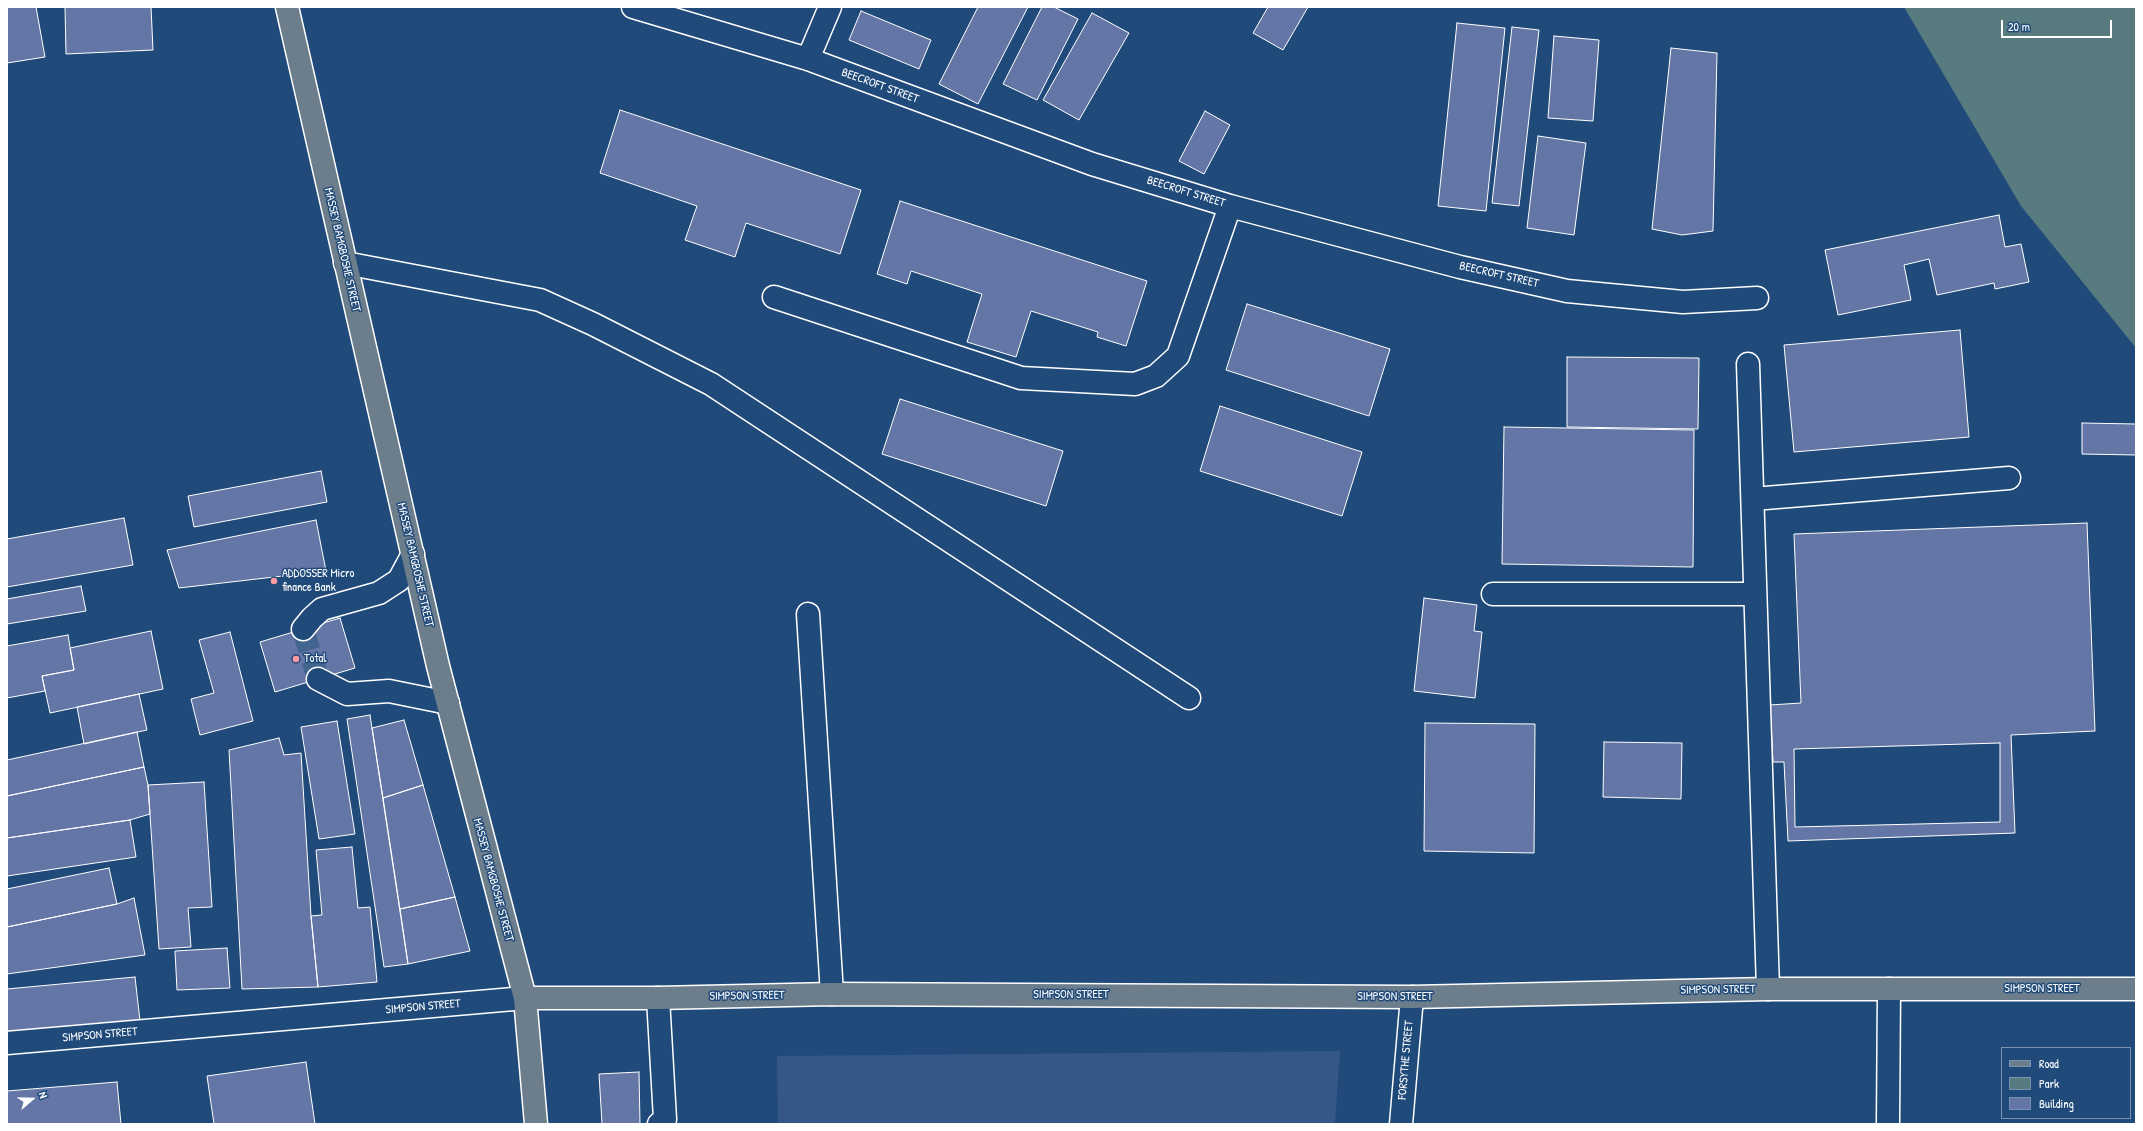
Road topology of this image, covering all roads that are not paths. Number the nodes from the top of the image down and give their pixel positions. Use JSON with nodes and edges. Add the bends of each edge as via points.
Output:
{"nodes":[{"id":1,"x":287,"y":7,"type":"edge"},
{"id":2,"x":633,"y":7,"type":"edge"},
{"id":3,"x":830,"y":7,"type":"edge"},
{"id":4,"x":808,"y":59,"type":"junction"},
{"id":5,"x":1230,"y":206,"type":"junction"},
{"id":6,"x":345,"y":263,"type":"junction"},
{"id":7,"x":774,"y":297,"type":"dead end"},
{"id":8,"x":1757,"y":298,"type":"dead end"},
{"id":9,"x":1748,"y":364,"type":"dead end"},
{"id":10,"x":2009,"y":478,"type":"dead end"},
{"id":11,"x":1753,"y":499,"type":"junction"},
{"id":12,"x":413,"y":554,"type":"junction"},
{"id":13,"x":1493,"y":594,"type":"dead end"},
{"id":14,"x":1755,"y":594,"type":"junction"},
{"id":15,"x":808,"y":614,"type":"dead end"},
{"id":16,"x":303,"y":629,"type":"dead end"},
{"id":17,"x":318,"y":679,"type":"dead end"},
{"id":18,"x":1189,"y":698,"type":"dead end"},
{"id":19,"x":448,"y":703,"type":"junction"},
{"id":20,"x":1768,"y":989,"type":"junction"},
{"id":21,"x":1889,"y":989,"type":"junction"},
{"id":22,"x":2136,"y":989,"type":"edge"},
{"id":23,"x":832,"y":994,"type":"junction"},
{"id":24,"x":1412,"y":997,"type":"junction"},
{"id":25,"x":525,"y":998,"type":"junction"},
{"id":26,"x":658,"y":998,"type":"junction"},
{"id":27,"x":7,"y":1043,"type":"edge"},
{"id":28,"x":536,"y":1124,"type":"edge"},
{"id":29,"x":659,"y":1124,"type":"edge"},
{"id":30,"x":1400,"y":1124,"type":"edge"},
{"id":31,"x":1888,"y":1124,"type":"edge"}],
"edges":[{"from":1,"to":6,"type":"main road","name":"MASSEY BAMGBOSHE STREET"},
{"from":2,"to":4,"type":"street","name":"BEECROFT STREET"},
{"from":3,"to":4,"type":"street"},
{"from":4,"to":5,"type":"street","name":"BEECROFT STREET","via":[[1092,164]]},
{"from":5,"to":7,"type":"street","via":[[1178,356],[1156,376],[1135,384],[1021,378]]},
{"from":5,"to":8,"type":"street","name":"BEECROFT STREET","via":[[1460,267],[1567,291],[1683,302]]},
{"from":6,"to":12,"type":"main road","name":"MASSEY BAMGBOSHE STREET"},
{"from":6,"to":18,"type":"street","via":[[540,300],[704,381]]},
{"from":9,"to":11,"type":"street"},
{"from":10,"to":11,"type":"street"},
{"from":11,"to":14,"type":"street"},
{"from":12,"to":16,"type":"street","via":[[399,580],[379,593],[322,610]]},
{"from":12,"to":19,"type":"main road","name":"MASSEY BAMGBOSHE STREET"},
{"from":13,"to":14,"type":"street"},
{"from":14,"to":20,"type":"street"},
{"from":15,"to":23,"type":"street"},
{"from":17,"to":19,"type":"street","via":[[347,694],[389,692]]},
{"from":19,"to":25,"type":"main road","name":"MASSEY BAMGBOSHE STREET"},
{"from":20,"to":21,"type":"main road","name":"SIMPSON STREET"},
{"from":20,"to":24,"type":"main road","name":"SIMPSON STREET"},
{"from":21,"to":22,"type":"main road","name":"SIMPSON STREET"},
{"from":21,"to":31,"type":"street"},
{"from":23,"to":24,"type":"main road","name":"SIMPSON STREET"},
{"from":23,"to":26,"type":"main road","name":"SIMPSON STREET"},
{"from":24,"to":30,"type":"street","name":"FORSYTHE STREET"},
{"from":25,"to":26,"type":"main road","name":"SIMPSON STREET"},
{"from":25,"to":27,"type":"street","name":"SIMPSON STREET"},
{"from":25,"to":28,"type":"main road","name":"MASSEY BAMGBOSHE STREET"},
{"from":26,"to":29,"type":"street","via":[[666,1119]]}]}
